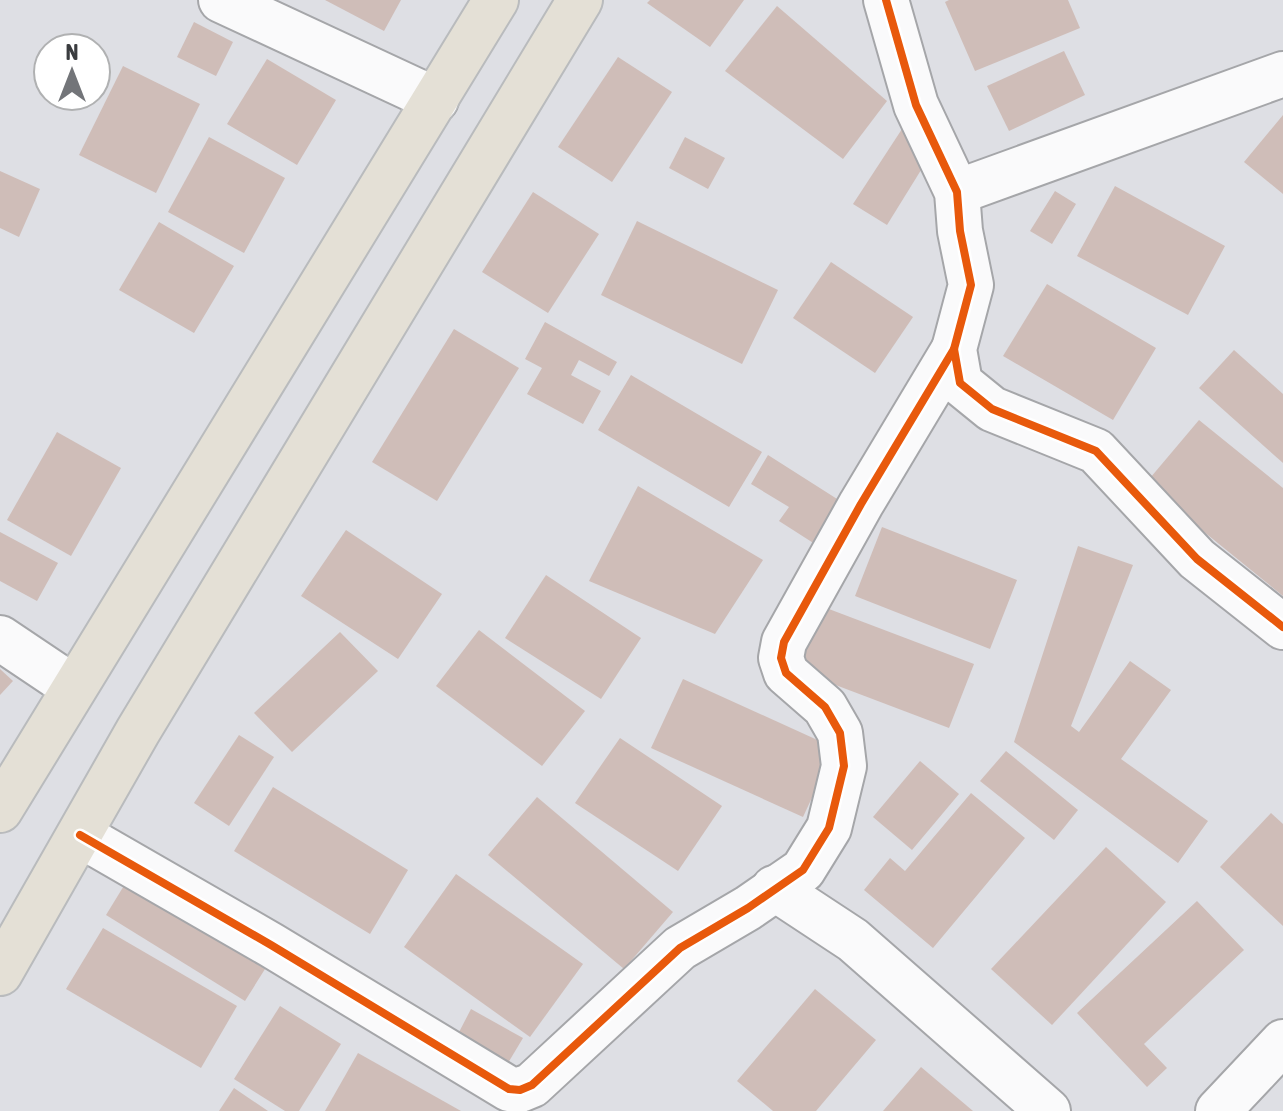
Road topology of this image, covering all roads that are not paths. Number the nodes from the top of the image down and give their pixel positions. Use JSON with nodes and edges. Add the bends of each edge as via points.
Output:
{"nodes":[{"id":1,"x":221,"y":0,"type":"edge"},
{"id":2,"x":496,"y":0,"type":"edge"},
{"id":3,"x":580,"y":0,"type":"edge"},
{"id":4,"x":886,"y":0,"type":"edge"},
{"id":5,"x":1283,"y":74,"type":"edge"},
{"id":6,"x":436,"y":100,"type":"junction"},
{"id":7,"x":957,"y":192,"type":"junction"},
{"id":8,"x":954,"y":349,"type":"junction"},
{"id":9,"x":1283,"y":627,"type":"edge"},
{"id":10,"x":0,"y":638,"type":"edge"},
{"id":11,"x":73,"y":687,"type":"junction"},
{"id":12,"x":0,"y":810,"type":"edge"},
{"id":13,"x":80,"y":835,"type":"junction"},
{"id":14,"x":774,"y":888,"type":"junction"},
{"id":15,"x":0,"y":973,"type":"edge"},
{"id":16,"x":1283,"y":1042,"type":"edge"},
{"id":17,"x":1048,"y":1111,"type":"edge"},
{"id":18,"x":1218,"y":1111,"type":"edge"}],
"edges":[{"from":1,"to":6,"type":"street"},
{"from":2,"to":6,"type":"highway"},
{"from":3,"to":13,"type":"highway"},
{"from":4,"to":7,"type":"street","via":[[916,105]]},
{"from":5,"to":7,"type":"street"},
{"from":6,"to":11,"type":"highway"},
{"from":7,"to":8,"type":"street","via":[[971,285]]},
{"from":8,"to":9,"type":"street","via":[[960,383],[992,409],[1096,451],[1197,559]]},
{"from":8,"to":14,"type":"street","via":[[784,642],[781,658],[786,673],[825,707],[840,733],[844,766],[829,828],[803,870]]},
{"from":10,"to":11,"type":"street"},
{"from":11,"to":12,"type":"highway"},
{"from":13,"to":14,"type":"street","via":[[509,1089],[520,1090],[532,1085],[680,948]]},
{"from":13,"to":15,"type":"highway"},
{"from":14,"to":17,"type":"street","via":[[853,940]]},
{"from":16,"to":18,"type":"street"}]}
